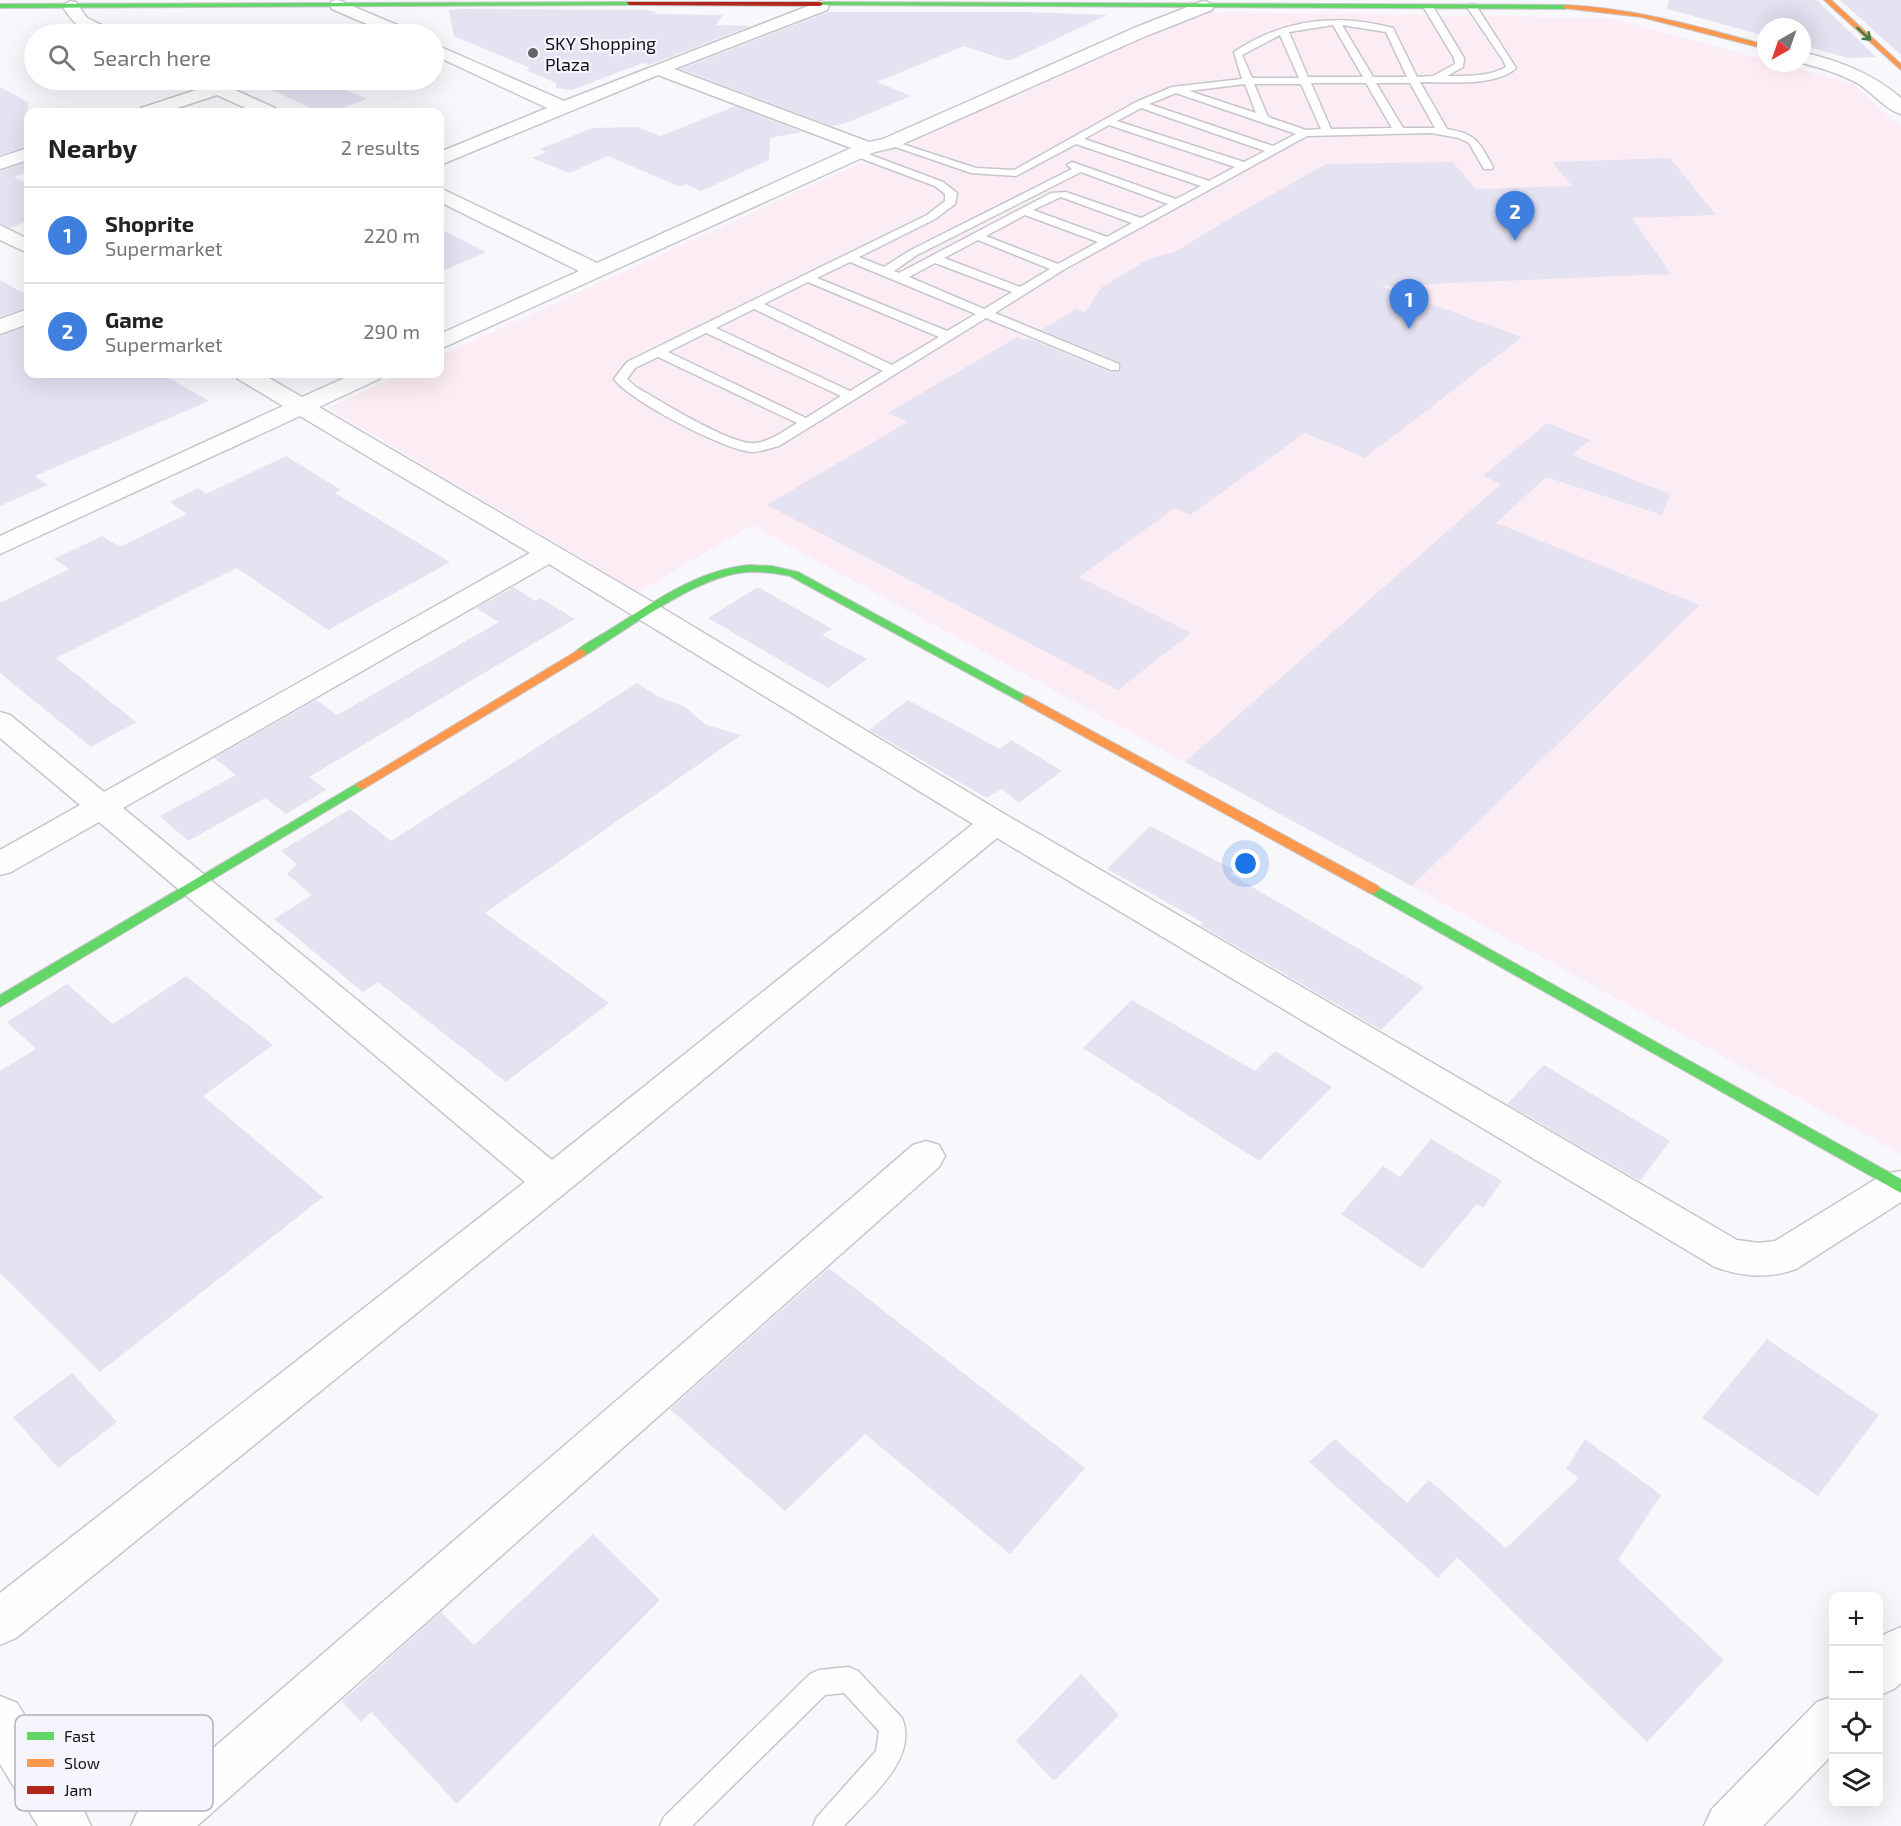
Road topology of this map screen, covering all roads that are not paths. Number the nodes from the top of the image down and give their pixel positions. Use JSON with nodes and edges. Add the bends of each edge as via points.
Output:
{"nodes":[{"id":1,"x":1827,"y":0,"type":"edge"},
{"id":2,"x":338,"y":5,"type":"junction"},
{"id":3,"x":1146,"y":5,"type":"junction"},
{"id":4,"x":0,"y":6,"type":"edge"},
{"id":5,"x":70,"y":6,"type":"junction"},
{"id":6,"x":821,"y":6,"type":"junction"},
{"id":7,"x":1206,"y":6,"type":"junction"},
{"id":8,"x":1472,"y":7,"type":"junction"},
{"id":9,"x":1429,"y":8,"type":"junction"},
{"id":10,"x":85,"y":24,"type":"edge"},
{"id":11,"x":381,"y":24,"type":"edge"},
{"id":12,"x":1337,"y":24,"type":"junction"},
{"id":13,"x":1283,"y":30,"type":"junction"},
{"id":14,"x":1757,"y":45,"type":"edge"},
{"id":15,"x":444,"y":54,"type":"edge"},
{"id":16,"x":1811,"y":60,"type":"edge"},
{"id":17,"x":1901,"y":68,"type":"edge"},
{"id":18,"x":658,"y":69,"type":"junction"},
{"id":19,"x":1369,"y":78,"type":"junction"},
{"id":20,"x":1430,"y":78,"type":"junction"},
{"id":21,"x":1305,"y":79,"type":"junction"},
{"id":22,"x":1413,"y":79,"type":"junction"},
{"id":23,"x":1249,"y":81,"type":"junction"},
{"id":24,"x":1176,"y":89,"type":"junction"},
{"id":25,"x":215,"y":90,"type":"edge"},
{"id":26,"x":220,"y":90,"type":"edge"},
{"id":27,"x":1140,"y":104,"type":"junction"},
{"id":28,"x":160,"y":108,"type":"edge"},
{"id":29,"x":259,"y":108,"type":"edge"},
{"id":30,"x":563,"y":108,"type":"junction"},
{"id":31,"x":1901,"y":108,"type":"edge"},
{"id":32,"x":1263,"y":117,"type":"junction"},
{"id":33,"x":1108,"y":122,"type":"junction"},
{"id":34,"x":1400,"y":130,"type":"junction"},
{"id":35,"x":1442,"y":130,"type":"junction"},
{"id":36,"x":1327,"y":132,"type":"junction"},
{"id":37,"x":1305,"y":133,"type":"junction"},
{"id":38,"x":1076,"y":140,"type":"junction"},
{"id":39,"x":890,"y":143,"type":"junction"},
{"id":40,"x":1274,"y":150,"type":"junction"},
{"id":41,"x":862,"y":151,"type":"junction"},
{"id":42,"x":24,"y":154,"type":"edge"},
{"id":43,"x":444,"y":157,"type":"edge"},
{"id":44,"x":1047,"y":157,"type":"junction"},
{"id":45,"x":0,"y":163,"type":"edge"},
{"id":46,"x":1244,"y":166,"type":"junction"},
{"id":47,"x":1488,"y":167,"type":"dead end"},
{"id":48,"x":1081,"y":168,"type":"junction"},
{"id":49,"x":1210,"y":185,"type":"junction"},
{"id":50,"x":444,"y":196,"type":"edge"},
{"id":51,"x":1177,"y":203,"type":"junction"},
{"id":52,"x":1025,"y":211,"type":"junction"},
{"id":53,"x":1143,"y":223,"type":"junction"},
{"id":54,"x":0,"y":231,"type":"edge"},
{"id":55,"x":977,"y":237,"type":"junction"},
{"id":56,"x":1107,"y":241,"type":"junction"},
{"id":57,"x":24,"y":245,"type":"edge"},
{"id":58,"x":849,"y":257,"type":"junction"},
{"id":59,"x":935,"y":259,"type":"junction"},
{"id":60,"x":1059,"y":268,"type":"junction"},
{"id":61,"x":597,"y":271,"type":"junction"},
{"id":62,"x":885,"y":272,"type":"junction"},
{"id":63,"x":808,"y":278,"type":"junction"},
{"id":64,"x":898,"y":278,"type":"junction"},
{"id":65,"x":1020,"y":291,"type":"junction"},
{"id":66,"x":754,"y":304,"type":"junction"},
{"id":67,"x":983,"y":314,"type":"junction"},
{"id":68,"x":24,"y":318,"type":"edge"},
{"id":69,"x":0,"y":327,"type":"edge"},
{"id":70,"x":706,"y":328,"type":"junction"},
{"id":71,"x":948,"y":336,"type":"junction"},
{"id":72,"x":444,"y":340,"type":"edge"},
{"id":73,"x":658,"y":352,"type":"junction"},
{"id":74,"x":1115,"y":367,"type":"dead end"},
{"id":75,"x":892,"y":370,"type":"junction"},
{"id":76,"x":253,"y":378,"type":"edge"},
{"id":77,"x":362,"y":378,"type":"edge"},
{"id":78,"x":848,"y":395,"type":"junction"},
{"id":79,"x":300,"y":406,"type":"junction"},
{"id":80,"x":805,"y":422,"type":"junction"},
{"id":81,"x":0,"y":546,"type":"edge"},
{"id":82,"x":549,"y":553,"type":"junction"},
{"id":83,"x":649,"y":612,"type":"junction"},
{"id":84,"x":0,"y":722,"type":"edge"},
{"id":85,"x":102,"y":808,"type":"junction"},
{"id":86,"x":995,"y":823,"type":"junction"},
{"id":87,"x":0,"y":864,"type":"edge"},
{"id":88,"x":197,"y":884,"type":"junction"},
{"id":89,"x":0,"y":1002,"type":"edge"},
{"id":90,"x":926,"y":1156,"type":"dead end"},
{"id":91,"x":552,"y":1182,"type":"junction"},
{"id":92,"x":1899,"y":1186,"type":"edge"},
{"id":93,"x":0,"y":1622,"type":"edge"},
{"id":94,"x":1901,"y":1650,"type":"edge"},
{"id":95,"x":1883,"y":1668,"type":"edge"},
{"id":96,"x":0,"y":1719,"type":"edge"},
{"id":97,"x":1829,"y":1723,"type":"edge"},
{"id":98,"x":15,"y":1743,"type":"edge"},
{"id":99,"x":213,"y":1779,"type":"edge"},
{"id":100,"x":57,"y":1811,"type":"edge"},
{"id":101,"x":177,"y":1811,"type":"edge"},
{"id":102,"x":66,"y":1826,"type":"edge"},
{"id":103,"x":156,"y":1826,"type":"edge"},
{"id":104,"x":673,"y":1826,"type":"edge"},
{"id":105,"x":826,"y":1826,"type":"edge"},
{"id":106,"x":1728,"y":1826,"type":"edge"}],
"edges":[{"from":1,"to":17,"type":"street","one_way":true},
{"from":2,"to":5,"type":"street"},
{"from":2,"to":6,"type":"street","via":[[449,2]]},
{"from":2,"to":11,"type":"street"},
{"from":3,"to":6,"type":"street"},
{"from":3,"to":7,"type":"street"},
{"from":3,"to":41,"type":"street","via":[[1124,27],[876,137]]},
{"from":4,"to":5,"type":"street"},
{"from":5,"to":10,"type":"street"},
{"from":6,"to":18,"type":"street"},
{"from":7,"to":9,"type":"street"},
{"from":7,"to":39,"type":"street"},
{"from":8,"to":9,"type":"street"},
{"from":8,"to":14,"type":"street","via":[[1615,9]]},
{"from":8,"to":20,"type":"lane","via":[[1511,68],[1471,79]]},
{"from":9,"to":20,"type":"lane","via":[[1460,65]]},
{"from":12,"to":13,"type":"lane","via":[[1307,24]]},
{"from":12,"to":19,"type":"lane"},
{"from":12,"to":22,"type":"lane","via":[[1390,30]]},
{"from":13,"to":21,"type":"lane"},
{"from":13,"to":23,"type":"lane","via":[[1237,54]]},
{"from":15,"to":30,"type":"street"},
{"from":16,"to":31,"type":"street","via":[[1859,75]]},
{"from":18,"to":30,"type":"street"},
{"from":18,"to":41,"type":"street"},
{"from":19,"to":21,"type":"lane"},
{"from":19,"to":22,"type":"lane"},
{"from":19,"to":34,"type":"lane"},
{"from":20,"to":22,"type":"lane"},
{"from":21,"to":23,"type":"lane"},
{"from":21,"to":36,"type":"lane"},
{"from":22,"to":35,"type":"lane"},
{"from":23,"to":24,"type":"lane"},
{"from":23,"to":32,"type":"lane"},
{"from":24,"to":27,"type":"lane"},
{"from":24,"to":32,"type":"lane"},
{"from":25,"to":28,"type":"street"},
{"from":26,"to":29,"type":"street"},
{"from":27,"to":33,"type":"lane"},
{"from":27,"to":40,"type":"lane"},
{"from":30,"to":43,"type":"street"},
{"from":32,"to":37,"type":"lane"},
{"from":33,"to":38,"type":"lane"},
{"from":33,"to":46,"type":"lane"},
{"from":34,"to":35,"type":"lane"},
{"from":34,"to":36,"type":"lane"},
{"from":35,"to":47,"type":"lane","via":[[1473,141]]},
{"from":36,"to":37,"type":"lane"},
{"from":37,"to":40,"type":"lane"},
{"from":38,"to":44,"type":"lane"},
{"from":38,"to":49,"type":"lane"},
{"from":39,"to":41,"type":"street"},
{"from":39,"to":44,"type":"lane","via":[[975,171],[998,174],[1016,173]]},
{"from":40,"to":46,"type":"lane"},
{"from":41,"to":58,"type":"lane","via":[[939,184],[951,193],[951,202],[931,217]]},
{"from":41,"to":61,"type":"street"},
{"from":42,"to":45,"type":"street"},
{"from":44,"to":48,"type":"lane"},
{"from":46,"to":49,"type":"lane"},
{"from":48,"to":51,"type":"lane"},
{"from":48,"to":62,"type":"lane","via":[[913,253]]},
{"from":49,"to":51,"type":"lane"},
{"from":50,"to":61,"type":"street"},
{"from":51,"to":53,"type":"lane"},
{"from":52,"to":53,"type":"lane","via":[[1062,194]]},
{"from":52,"to":55,"type":"lane"},
{"from":52,"to":56,"type":"lane"},
{"from":53,"to":56,"type":"lane"},
{"from":54,"to":57,"type":"street"},
{"from":55,"to":59,"type":"lane"},
{"from":55,"to":60,"type":"lane"},
{"from":56,"to":60,"type":"lane"},
{"from":58,"to":62,"type":"lane"},
{"from":58,"to":63,"type":"lane"},
{"from":59,"to":64,"type":"lane"},
{"from":59,"to":65,"type":"lane"},
{"from":60,"to":65,"type":"lane"},
{"from":61,"to":72,"type":"street"},
{"from":62,"to":64,"type":"lane"},
{"from":63,"to":66,"type":"lane"},
{"from":63,"to":71,"type":"lane"},
{"from":64,"to":67,"type":"lane"},
{"from":65,"to":67,"type":"lane"},
{"from":66,"to":70,"type":"lane"},
{"from":66,"to":75,"type":"lane"},
{"from":67,"to":71,"type":"lane"},
{"from":67,"to":74,"type":"lane"},
{"from":68,"to":69,"type":"street"},
{"from":70,"to":73,"type":"lane"},
{"from":70,"to":78,"type":"lane"},
{"from":71,"to":75,"type":"lane"},
{"from":73,"to":80,"type":"lane"},
{"from":73,"to":80,"type":"lane","via":[[631,365],[620,379],[631,390],[729,443],[753,448],[774,443]]},
{"from":75,"to":78,"type":"lane"},
{"from":76,"to":79,"type":"street"},
{"from":77,"to":79,"type":"street"},
{"from":78,"to":80,"type":"lane"},
{"from":79,"to":81,"type":"street"},
{"from":79,"to":82,"type":"street"},
{"from":82,"to":83,"type":"street"},
{"from":82,"to":85,"type":"street"},
{"from":83,"to":86,"type":"street"},
{"from":83,"to":88,"type":"street"},
{"from":83,"to":92,"type":"street","via":[[722,572],[745,566],[769,566],[794,574],[1307,851]]},
{"from":84,"to":85,"type":"street"},
{"from":85,"to":87,"type":"street"},
{"from":85,"to":88,"type":"street"},
{"from":86,"to":91,"type":"street"},
{"from":86,"to":92,"type":"street","via":[[1729,1255],[1759,1260],[1782,1257]]},
{"from":88,"to":89,"type":"street"},
{"from":88,"to":91,"type":"street"},
{"from":90,"to":99,"type":"street"},
{"from":91,"to":93,"type":"street"},
{"from":94,"to":95,"type":"street"},
{"from":96,"to":98,"type":"street"},
{"from":97,"to":106,"type":"street"},
{"from":100,"to":102,"type":"street"},
{"from":101,"to":103,"type":"street"},
{"from":104,"to":105,"type":"lane","via":[[819,1683],[849,1680],[893,1727],[888,1757]]}]}
